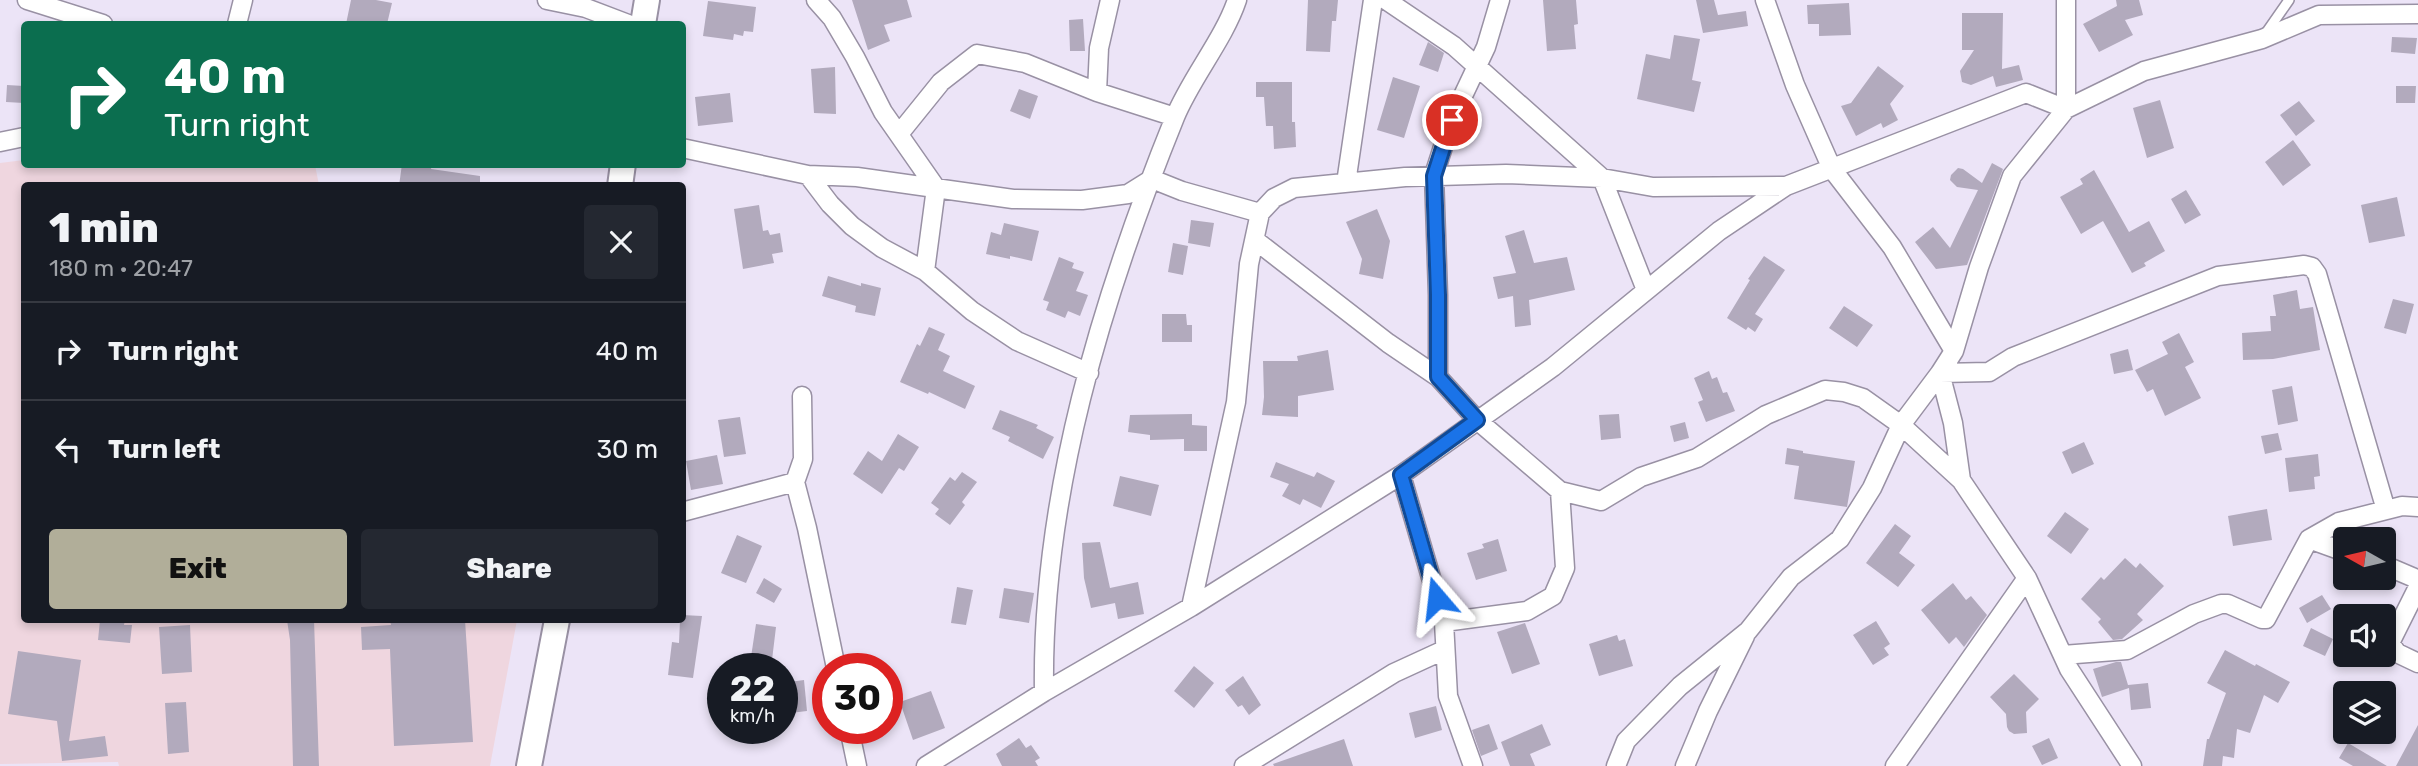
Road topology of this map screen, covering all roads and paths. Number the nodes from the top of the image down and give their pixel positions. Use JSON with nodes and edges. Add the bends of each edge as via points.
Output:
{"nodes":[{"id":1,"x":27,"y":0,"type":"edge"},
{"id":2,"x":243,"y":0,"type":"edge"},
{"id":3,"x":547,"y":0,"type":"edge"},
{"id":4,"x":647,"y":0,"type":"edge"},
{"id":5,"x":816,"y":0,"type":"edge"},
{"id":6,"x":1110,"y":0,"type":"edge"},
{"id":7,"x":1237,"y":0,"type":"edge"},
{"id":8,"x":1373,"y":0,"type":"edge"},
{"id":9,"x":1386,"y":0,"type":"edge"},
{"id":10,"x":1500,"y":0,"type":"edge"},
{"id":11,"x":1765,"y":0,"type":"edge"},
{"id":12,"x":2066,"y":0,"type":"edge"},
{"id":13,"x":2289,"y":0,"type":"edge"},
{"id":14,"x":584,"y":4,"type":"edge"},
{"id":15,"x":2418,"y":14,"type":"edge"},
{"id":16,"x":94,"y":21,"type":"edge"},
{"id":17,"x":238,"y":21,"type":"edge"},
{"id":18,"x":621,"y":21,"type":"edge"},
{"id":19,"x":644,"y":21,"type":"edge"},
{"id":20,"x":2262,"y":39,"type":"junction"},
{"id":21,"x":1478,"y":65,"type":"junction"},
{"id":22,"x":1097,"y":92,"type":"junction"},
{"id":23,"x":2066,"y":109,"type":"junction"},
{"id":24,"x":1175,"y":117,"type":"junction"},
{"id":25,"x":899,"y":134,"type":"junction"},
{"id":26,"x":21,"y":138,"type":"edge"},
{"id":27,"x":0,"y":142,"type":"edge"},
{"id":28,"x":686,"y":149,"type":"edge"},
{"id":29,"x":1832,"y":169,"type":"junction"},
{"id":30,"x":808,"y":175,"type":"junction"},
{"id":31,"x":1434,"y":176,"type":"junction"},
{"id":32,"x":1602,"y":178,"type":"junction"},
{"id":33,"x":1152,"y":179,"type":"junction"},
{"id":34,"x":1346,"y":183,"type":"junction"},
{"id":35,"x":1786,"y":186,"type":"junction"},
{"id":36,"x":936,"y":188,"type":"junction"},
{"id":37,"x":1260,"y":213,"type":"junction"},
{"id":38,"x":1255,"y":240,"type":"junction"},
{"id":39,"x":925,"y":271,"type":"junction"},
{"id":40,"x":1646,"y":290,"type":"junction"},
{"id":41,"x":1954,"y":351,"type":"junction"},
{"id":42,"x":1089,"y":373,"type":"junction"},
{"id":43,"x":1940,"y":373,"type":"junction"},
{"id":44,"x":1438,"y":377,"type":"junction"},
{"id":45,"x":802,"y":396,"type":"dead end"},
{"id":46,"x":1477,"y":420,"type":"junction"},
{"id":47,"x":1901,"y":425,"type":"junction"},
{"id":48,"x":1401,"y":475,"type":"junction"},
{"id":49,"x":1961,"y":480,"type":"junction"},
{"id":50,"x":795,"y":482,"type":"junction"},
{"id":51,"x":1560,"y":491,"type":"junction"},
{"id":52,"x":2418,"y":507,"type":"edge"},
{"id":53,"x":2386,"y":510,"type":"junction"},
{"id":54,"x":686,"y":511,"type":"edge"},
{"id":55,"x":2309,"y":539,"type":"junction"},
{"id":56,"x":2333,"y":548,"type":"edge"},
{"id":57,"x":2396,"y":569,"type":"edge"},
{"id":58,"x":2027,"y":578,"type":"junction"},
{"id":59,"x":2418,"y":585,"type":"edge"},
{"id":60,"x":1191,"y":607,"type":"junction"},
{"id":61,"x":1444,"y":622,"type":"junction"},
{"id":62,"x":556,"y":623,"type":"edge"},
{"id":63,"x":1748,"y":631,"type":"junction"},
{"id":64,"x":1444,"y":650,"type":"junction"},
{"id":65,"x":833,"y":653,"type":"edge"},
{"id":66,"x":2063,"y":655,"type":"junction"},
{"id":67,"x":2418,"y":663,"type":"edge"},
{"id":68,"x":1044,"y":692,"type":"junction"},
{"id":69,"x":852,"y":744,"type":"edge"},
{"id":70,"x":529,"y":766,"type":"edge"},
{"id":71,"x":857,"y":766,"type":"edge"},
{"id":72,"x":926,"y":766,"type":"edge"},
{"id":73,"x":1244,"y":766,"type":"edge"},
{"id":74,"x":1473,"y":766,"type":"edge"},
{"id":75,"x":1616,"y":766,"type":"edge"},
{"id":76,"x":1685,"y":766,"type":"edge"},
{"id":77,"x":1895,"y":766,"type":"edge"},
{"id":78,"x":2132,"y":766,"type":"edge"}],
"edges":[{"from":1,"to":16,"type":"street"},
{"from":2,"to":17,"type":"street"},
{"from":3,"to":14,"type":"street"},
{"from":4,"to":19,"type":"main road"},
{"from":5,"to":25,"type":"street","via":[[832,19]]},
{"from":6,"to":22,"type":"street","via":[[1099,48]]},
{"from":7,"to":24,"type":"street"},
{"from":8,"to":34,"type":"street"},
{"from":9,"to":21,"type":"street"},
{"from":10,"to":21,"type":"street"},
{"from":11,"to":29,"type":"street"},
{"from":12,"to":23,"type":"street"},
{"from":13,"to":20,"type":"lane"},
{"from":14,"to":18,"type":"street"},
{"from":15,"to":20,"type":"street","via":[[2319,15]]},
{"from":20,"to":23,"type":"street","via":[[2144,71]]},
{"from":21,"to":31,"type":"street","via":[[1452,120]]},
{"from":21,"to":32,"type":"street"},
{"from":22,"to":24,"type":"street"},
{"from":22,"to":25,"type":"street","via":[[1025,63],[976,54],[941,82]]},
{"from":23,"to":29,"type":"street","via":[[2026,93]]},
{"from":23,"to":41,"type":"street","via":[[2012,176]]},
{"from":24,"to":33,"type":"street"},
{"from":25,"to":36,"type":"street"},
{"from":26,"to":27,"type":"street"},
{"from":28,"to":30,"type":"street"},
{"from":29,"to":35,"type":"street"},
{"from":29,"to":41,"type":"street","via":[[1892,247]]},
{"from":30,"to":36,"type":"street"},
{"from":30,"to":39,"type":"street","via":[[852,226]]},
{"from":31,"to":32,"type":"street"},
{"from":31,"to":34,"type":"street"},
{"from":31,"to":44,"type":"street"},
{"from":32,"to":35,"type":"street","via":[[1653,187]]},
{"from":32,"to":40,"type":"street"},
{"from":33,"to":36,"type":"street","via":[[1128,194],[1082,201],[1013,199]]},
{"from":33,"to":37,"type":"street"},
{"from":33,"to":42,"type":"street"},
{"from":34,"to":37,"type":"street","via":[[1294,188],[1274,198]]},
{"from":35,"to":40,"type":"street","via":[[1719,231]]},
{"from":36,"to":39,"type":"street"},
{"from":37,"to":38,"type":"street"},
{"from":38,"to":44,"type":"street"},
{"from":38,"to":60,"type":"street","via":[[1244,302],[1236,402]]},
{"from":39,"to":42,"type":"street","via":[[1017,341]]},
{"from":40,"to":46,"type":"street","via":[[1553,367]]},
{"from":41,"to":43,"type":"street"},
{"from":42,"to":68,"type":"street","via":[[1048,568]]},
{"from":43,"to":47,"type":"street"},
{"from":43,"to":49,"type":"street"},
{"from":43,"to":53,"type":"street","via":[[1989,372],[2013,358],[2218,276],[2312,267]]},
{"from":44,"to":46,"type":"street"},
{"from":45,"to":50,"type":"street","via":[[803,459]]},
{"from":46,"to":48,"type":"street"},
{"from":46,"to":51,"type":"street"},
{"from":47,"to":49,"type":"street"},
{"from":47,"to":51,"type":"street","via":[[1863,398],[1825,390],[1766,415],[1697,458],[1641,477],[1601,500]]},
{"from":47,"to":63,"type":"street","via":[[1840,539],[1791,577]]},
{"from":48,"to":60,"type":"street"},
{"from":48,"to":61,"type":"street"},
{"from":49,"to":58,"type":"street"},
{"from":50,"to":54,"type":"street"},
{"from":50,"to":65,"type":"street"},
{"from":51,"to":61,"type":"street","via":[[1565,568],[1553,596],[1527,611]]},
{"from":52,"to":53,"type":"street"},
{"from":53,"to":55,"type":"street","via":[[2339,522]]},
{"from":55,"to":56,"type":"street"},
{"from":55,"to":66,"type":"street","via":[[2266,619],[2221,604],[2127,650]]},
{"from":57,"to":59,"type":"street","via":[[2417,579]]},
{"from":58,"to":66,"type":"street"},
{"from":58,"to":77,"type":"street"},
{"from":59,"to":67,"type":"street","via":[[2390,643],[2397,653]]},
{"from":60,"to":68,"type":"street"},
{"from":61,"to":64,"type":"street"},
{"from":62,"to":70,"type":"main road"},
{"from":63,"to":75,"type":"street","via":[[1680,686],[1626,741]]},
{"from":63,"to":76,"type":"street"},
{"from":64,"to":73,"type":"street","via":[[1394,674]]},
{"from":64,"to":74,"type":"street","via":[[1448,696]]},
{"from":66,"to":78,"type":"street"},
{"from":68,"to":72,"type":"street"},
{"from":69,"to":71,"type":"street"}]}
